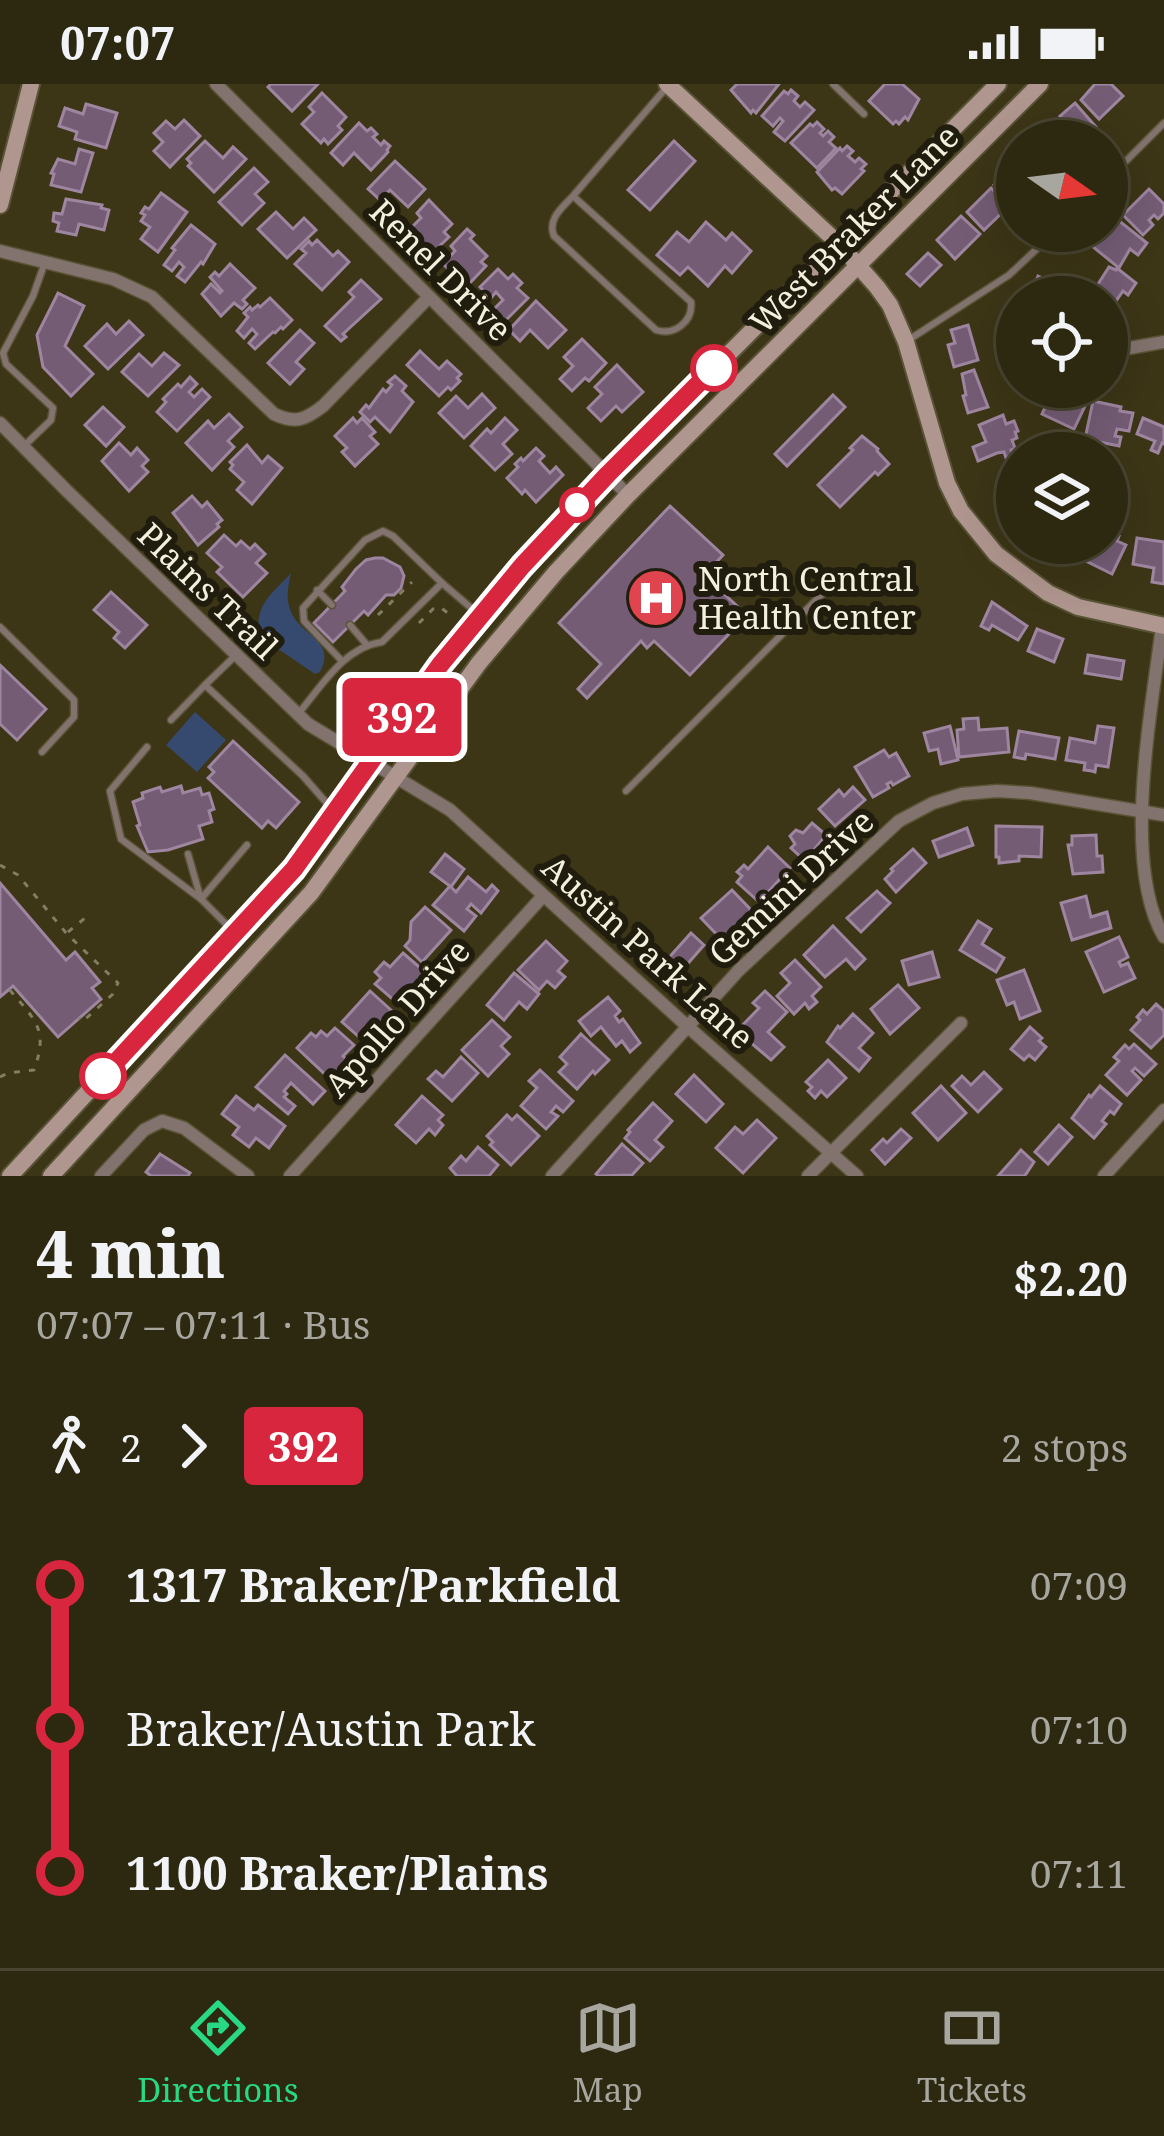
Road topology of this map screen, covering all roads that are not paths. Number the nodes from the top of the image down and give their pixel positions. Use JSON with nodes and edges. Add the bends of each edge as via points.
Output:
{"nodes":[{"id":1,"x":31,"y":84,"type":"edge"},
{"id":2,"x":216,"y":84,"type":"edge"},
{"id":3,"x":833,"y":84,"type":"edge"},
{"id":4,"x":998,"y":84,"type":"edge"},
{"id":5,"x":1040,"y":84,"type":"edge"},
{"id":6,"x":678,"y":88,"type":"edge"},
{"id":7,"x":864,"y":114,"type":"dead end"},
{"id":8,"x":1164,"y":123,"type":"edge"},
{"id":9,"x":6,"y":151,"type":"edge"},
{"id":10,"x":1128,"y":159,"type":"edge"},
{"id":11,"x":573,"y":196,"type":"junction"},
{"id":12,"x":0,"y":205,"type":"edge"},
{"id":13,"x":838,"y":244,"type":"junction"},
{"id":14,"x":0,"y":251,"type":"edge"},
{"id":15,"x":1034,"y":252,"type":"edge"},
{"id":16,"x":45,"y":262,"type":"junction"},
{"id":17,"x":860,"y":266,"type":"junction"},
{"id":18,"x":429,"y":297,"type":"junction"},
{"id":19,"x":4,"y":338,"type":"edge"},
{"id":20,"x":906,"y":342,"type":"junction"},
{"id":21,"x":1164,"y":342,"type":"edge"},
{"id":22,"x":1128,"y":348,"type":"edge"},
{"id":23,"x":0,"y":423,"type":"edge"},
{"id":24,"x":23,"y":447,"type":"junction"},
{"id":25,"x":608,"y":474,"type":"junction"},
{"id":26,"x":628,"y":495,"type":"junction"},
{"id":27,"x":838,"y":578,"type":"dead end"},
{"id":28,"x":442,"y":583,"type":"junction"},
{"id":29,"x":317,"y":590,"type":"junction"},
{"id":30,"x":332,"y":605,"type":"dead end"},
{"id":31,"x":480,"y":616,"type":"junction"},
{"id":32,"x":350,"y":625,"type":"dead end"},
{"id":33,"x":0,"y":626,"type":"edge"},
{"id":34,"x":1163,"y":626,"type":"edge"},
{"id":35,"x":368,"y":645,"type":"junction"},
{"id":36,"x":235,"y":656,"type":"junction"},
{"id":37,"x":342,"y":661,"type":"junction"},
{"id":38,"x":205,"y":685,"type":"junction"},
{"id":39,"x":298,"y":715,"type":"junction"},
{"id":40,"x":171,"y":720,"type":"dead end"},
{"id":41,"x":147,"y":747,"type":"dead end"},
{"id":42,"x":42,"y":752,"type":"dead end"},
{"id":43,"x":370,"y":761,"type":"junction"},
{"id":44,"x":396,"y":777,"type":"junction"},
{"id":45,"x":626,"y":791,"type":"dead end"},
{"id":46,"x":335,"y":812,"type":"junction"},
{"id":47,"x":1141,"y":812,"type":"junction"},
{"id":48,"x":1164,"y":815,"type":"edge"},
{"id":49,"x":248,"y":845,"type":"dead end"},
{"id":50,"x":188,"y":854,"type":"dead end"},
{"id":51,"x":543,"y":896,"type":"junction"},
{"id":52,"x":201,"y":899,"type":"junction"},
{"id":53,"x":235,"y":932,"type":"junction"},
{"id":54,"x":1164,"y":937,"type":"edge"},
{"id":55,"x":257,"y":953,"type":"junction"},
{"id":56,"x":961,"y":1023,"type":"dead end"},
{"id":57,"x":687,"y":1026,"type":"junction"},
{"id":58,"x":1164,"y":1110,"type":"edge"},
{"id":59,"x":831,"y":1152,"type":"junction"},
{"id":60,"x":10,"y":1176,"type":"edge"},
{"id":61,"x":50,"y":1176,"type":"edge"},
{"id":62,"x":101,"y":1176,"type":"edge"},
{"id":63,"x":248,"y":1176,"type":"edge"},
{"id":64,"x":290,"y":1176,"type":"edge"},
{"id":65,"x":552,"y":1176,"type":"edge"},
{"id":66,"x":808,"y":1176,"type":"edge"},
{"id":67,"x":857,"y":1176,"type":"edge"},
{"id":68,"x":1104,"y":1176,"type":"edge"}],
"edges":[{"from":1,"to":9,"type":"main road"},
{"from":2,"to":18,"type":"street","name":"Renel Drive"},
{"from":3,"to":7,"type":"lane"},
{"from":4,"to":13,"type":"main road","name":"West Braker Lane"},
{"from":5,"to":17,"type":"main road","name":"West Braker Lane"},
{"from":6,"to":11,"type":"lane"},
{"from":6,"to":13,"type":"main road"},
{"from":8,"to":10,"type":"lane"},
{"from":9,"to":12,"type":"main road"},
{"from":11,"to":11,"type":"lane","via":[[691,302],[674,332],[656,330],[554,236],[552,219]]},
{"from":13,"to":17,"type":"main road"},
{"from":13,"to":25,"type":"main road","name":"West Braker Lane"},
{"from":14,"to":16,"type":"street"},
{"from":15,"to":20,"type":"lane"},
{"from":16,"to":18,"type":"street","via":[[152,297],[274,414],[297,422],[323,406]]},
{"from":16,"to":19,"type":"lane"},
{"from":17,"to":20,"type":"main road"},
{"from":17,"to":26,"type":"main road","name":"West Braker Lane"},
{"from":18,"to":25,"type":"street","name":"Renel Drive"},
{"from":19,"to":24,"type":"lane","via":[[6,364],[53,407],[51,420]]},
{"from":20,"to":34,"type":"main road","via":[[947,483],[995,554],[1078,607]]},
{"from":21,"to":22,"type":"street"},
{"from":23,"to":24,"type":"street","name":"Plains Trail"},
{"from":24,"to":36,"type":"street","name":"Plains Trail"},
{"from":25,"to":26,"type":"street","name":"Renel Drive"},
{"from":25,"to":31,"type":"main road","name":"West Braker Lane"},
{"from":26,"to":44,"type":"main road","name":"West Braker Lane","via":[[512,622]]},
{"from":27,"to":45,"type":"lane"},
{"from":28,"to":29,"type":"lane","via":[[383,531]]},
{"from":28,"to":31,"type":"lane"},
{"from":28,"to":35,"type":"lane","via":[[382,642]]},
{"from":29,"to":30,"type":"lane"},
{"from":29,"to":37,"type":"lane","via":[[302,608],[304,621]]},
{"from":31,"to":43,"type":"main road","name":"West Braker Lane"},
{"from":32,"to":35,"type":"lane"},
{"from":33,"to":42,"type":"lane","via":[[74,700],[74,717]]},
{"from":34,"to":47,"type":"street"},
{"from":35,"to":37,"type":"lane"},
{"from":36,"to":38,"type":"lane"},
{"from":36,"to":39,"type":"street","name":"Plains Trail"},
{"from":37,"to":39,"type":"lane"},
{"from":38,"to":40,"type":"lane"},
{"from":38,"to":46,"type":"lane"},
{"from":39,"to":43,"type":"street","name":"Plains Trail"},
{"from":41,"to":52,"type":"lane","via":[[110,791],[121,839]]},
{"from":43,"to":44,"type":"street","name":"Plains Trail"},
{"from":43,"to":46,"type":"main road","name":"West Braker Lane"},
{"from":44,"to":51,"type":"street","name":"Austin Park Lane","via":[[450,810]]},
{"from":44,"to":55,"type":"main road","name":"West Braker Lane"},
{"from":46,"to":53,"type":"main road","name":"West Braker Lane"},
{"from":47,"to":48,"type":"street","name":"Gemini Drive"},
{"from":47,"to":54,"type":"street","via":[[1146,887]]},
{"from":47,"to":57,"type":"street","name":"Gemini Drive","via":[[1030,793],[933,802],[899,820]]},
{"from":49,"to":52,"type":"lane"},
{"from":50,"to":52,"type":"lane"},
{"from":51,"to":57,"type":"street","name":"Austin Park Lane"},
{"from":51,"to":64,"type":"street","name":"Apollo Drive"},
{"from":52,"to":53,"type":"lane"},
{"from":53,"to":55,"type":"main road"},
{"from":53,"to":60,"type":"main road","name":"West Braker Lane"},
{"from":55,"to":61,"type":"main road","name":"West Braker Lane"},
{"from":56,"to":59,"type":"street"},
{"from":57,"to":59,"type":"street","name":"Austin Park Lane"},
{"from":57,"to":65,"type":"street","name":"Gemini Drive"},
{"from":58,"to":68,"type":"street"},
{"from":59,"to":66,"type":"street"},
{"from":59,"to":67,"type":"street","name":"Austin Park Lane"},
{"from":62,"to":63,"type":"street","via":[[162,1121]]}]}
